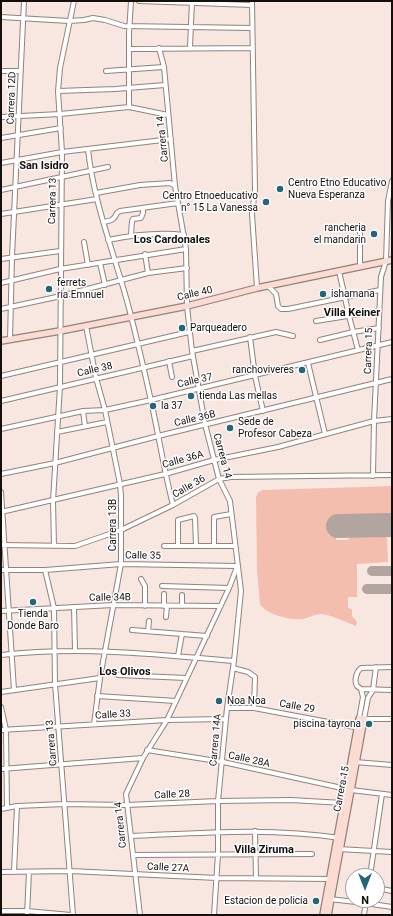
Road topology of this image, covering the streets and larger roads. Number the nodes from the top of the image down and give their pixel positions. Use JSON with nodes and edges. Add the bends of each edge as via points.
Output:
{"nodes":[{"id":1,"x":24,"y":1,"type":"edge"},
{"id":2,"x":74,"y":1,"type":"edge"},
{"id":3,"x":131,"y":1,"type":"edge"},
{"id":4,"x":139,"y":1,"type":"edge"},
{"id":5,"x":192,"y":2,"type":"edge"},
{"id":6,"x":252,"y":3,"type":"edge"},
{"id":7,"x":1,"y":17,"type":"edge"},
{"id":8,"x":24,"y":18,"type":"junction"},
{"id":9,"x":69,"y":21,"type":"junction"},
{"id":10,"x":130,"y":26,"type":"junction"},
{"id":11,"x":191,"y":26,"type":"junction"},
{"id":12,"x":252,"y":28,"type":"junction"},
{"id":13,"x":190,"y":47,"type":"junction"},
{"id":14,"x":159,"y":48,"type":"junction"},
{"id":15,"x":252,"y":48,"type":"junction"},
{"id":16,"x":130,"y":49,"type":"junction"},
{"id":17,"x":164,"y":67,"type":"junction"},
{"id":18,"x":129,"y":70,"type":"junction"},
{"id":19,"x":1,"y":71,"type":"edge"},
{"id":20,"x":20,"y":71,"type":"junction"},
{"id":21,"x":106,"y":71,"type":"dead end"},
{"id":22,"x":165,"y":85,"type":"junction"},
{"id":23,"x":128,"y":88,"type":"junction"},
{"id":24,"x":58,"y":91,"type":"junction"},
{"id":25,"x":129,"y":107,"type":"junction"},
{"id":26,"x":60,"y":114,"type":"junction"},
{"id":27,"x":168,"y":115,"type":"junction"},
{"id":28,"x":20,"y":116,"type":"junction"},
{"id":29,"x":1,"y":117,"type":"edge"},
{"id":30,"x":61,"y":128,"type":"junction"},
{"id":31,"x":18,"y":135,"type":"junction"},
{"id":32,"x":1,"y":138,"type":"edge"},
{"id":33,"x":171,"y":138,"type":"junction"},
{"id":34,"x":88,"y":149,"type":"junction"},
{"id":35,"x":62,"y":152,"type":"junction"},
{"id":36,"x":16,"y":159,"type":"junction"},
{"id":37,"x":1,"y":163,"type":"edge"},
{"id":38,"x":108,"y":167,"type":"dead end"},
{"id":39,"x":90,"y":172,"type":"junction"},
{"id":40,"x":62,"y":177,"type":"junction"},
{"id":41,"x":175,"y":179,"type":"junction"},
{"id":42,"x":392,"y":180,"type":"edge"},
{"id":43,"x":170,"y":183,"type":"junction"},
{"id":44,"x":175,"y":186,"type":"junction"},
{"id":45,"x":16,"y":187,"type":"junction"},
{"id":46,"x":1,"y":190,"type":"edge"},
{"id":47,"x":96,"y":193,"type":"junction"},
{"id":48,"x":97,"y":199,"type":"junction"},
{"id":49,"x":178,"y":203,"type":"junction"},
{"id":50,"x":61,"y":204,"type":"junction"},
{"id":51,"x":142,"y":208,"type":"junction"},
{"id":52,"x":15,"y":212,"type":"junction"},
{"id":53,"x":1,"y":214,"type":"edge"},
{"id":54,"x":103,"y":222,"type":"junction"},
{"id":55,"x":360,"y":233,"type":"dead end"},
{"id":56,"x":131,"y":235,"type":"junction"},
{"id":57,"x":184,"y":235,"type":"junction"},
{"id":58,"x":108,"y":240,"type":"junction"},
{"id":59,"x":84,"y":242,"type":"dead end"},
{"id":60,"x":186,"y":249,"type":"junction"},
{"id":61,"x":60,"y":251,"type":"junction"},
{"id":62,"x":145,"y":254,"type":"junction"},
{"id":63,"x":12,"y":257,"type":"junction"},
{"id":64,"x":1,"y":259,"type":"edge"},
{"id":65,"x":115,"y":261,"type":"junction"},
{"id":66,"x":389,"y":261,"type":"edge"},
{"id":67,"x":100,"y":263,"type":"junction"},
{"id":68,"x":88,"y":264,"type":"junction"},
{"id":69,"x":360,"y":267,"type":"junction"},
{"id":70,"x":187,"y":268,"type":"junction"},
{"id":71,"x":60,"y":269,"type":"junction"},
{"id":72,"x":339,"y":271,"type":"junction"},
{"id":73,"x":148,"y":273,"type":"junction"},
{"id":74,"x":11,"y":280,"type":"junction"},
{"id":75,"x":122,"y":281,"type":"junction"},
{"id":76,"x":1,"y":283,"type":"edge"},
{"id":77,"x":105,"y":285,"type":"junction"},
{"id":78,"x":268,"y":286,"type":"junction"},
{"id":79,"x":257,"y":288,"type":"junction"},
{"id":80,"x":380,"y":290,"type":"junction"},
{"id":81,"x":60,"y":296,"type":"junction"},
{"id":82,"x":344,"y":296,"type":"junction"},
{"id":83,"x":187,"y":306,"type":"junction"},
{"id":84,"x":11,"y":307,"type":"junction"},
{"id":85,"x":1,"y":309,"type":"edge"},
{"id":86,"x":380,"y":311,"type":"junction"},
{"id":87,"x":349,"y":316,"type":"junction"},
{"id":88,"x":131,"y":317,"type":"junction"},
{"id":89,"x":316,"y":321,"type":"dead end"},
{"id":90,"x":86,"y":326,"type":"junction"},
{"id":91,"x":379,"y":328,"type":"junction"},
{"id":92,"x":60,"y":331,"type":"junction"},
{"id":93,"x":189,"y":332,"type":"junction"},
{"id":94,"x":353,"y":332,"type":"junction"},
{"id":95,"x":293,"y":336,"type":"dead end"},
{"id":96,"x":250,"y":337,"type":"junction"},
{"id":97,"x":10,"y":340,"type":"junction"},
{"id":98,"x":320,"y":340,"type":"dead end"},
{"id":99,"x":1,"y":341,"type":"edge"},
{"id":100,"x":392,"y":342,"type":"edge"},
{"id":101,"x":138,"y":344,"type":"junction"},
{"id":102,"x":378,"y":345,"type":"junction"},
{"id":103,"x":358,"y":350,"type":"junction"},
{"id":104,"x":192,"y":353,"type":"junction"},
{"id":105,"x":92,"y":354,"type":"junction"},
{"id":106,"x":60,"y":361,"type":"junction"},
{"id":107,"x":169,"y":361,"type":"junction"},
{"id":108,"x":308,"y":363,"type":"junction"},
{"id":109,"x":143,"y":366,"type":"junction"},
{"id":110,"x":1,"y":376,"type":"edge"},
{"id":111,"x":255,"y":376,"type":"junction"},
{"id":112,"x":172,"y":377,"type":"dead end"},
{"id":113,"x":96,"y":378,"type":"junction"},
{"id":114,"x":392,"y":379,"type":"edge"},
{"id":115,"x":376,"y":383,"type":"junction"},
{"id":116,"x":60,"y":386,"type":"junction"},
{"id":117,"x":198,"y":388,"type":"junction"},
{"id":118,"x":316,"y":398,"type":"junction"},
{"id":119,"x":151,"y":400,"type":"junction"},
{"id":120,"x":1,"y":401,"type":"edge"},
{"id":121,"x":104,"y":410,"type":"junction"},
{"id":122,"x":83,"y":411,"type":"junction"},
{"id":123,"x":262,"y":411,"type":"junction"},
{"id":124,"x":58,"y":417,"type":"junction"},
{"id":125,"x":392,"y":419,"type":"edge"},
{"id":126,"x":374,"y":421,"type":"junction"},
{"id":127,"x":107,"y":422,"type":"junction"},
{"id":128,"x":206,"y":424,"type":"junction"},
{"id":129,"x":85,"y":426,"type":"junction"},
{"id":130,"x":1,"y":429,"type":"edge"},
{"id":131,"x":57,"y":432,"type":"junction"},
{"id":132,"x":325,"y":434,"type":"junction"},
{"id":133,"x":158,"y":436,"type":"junction"},
{"id":134,"x":112,"y":449,"type":"junction"},
{"id":135,"x":214,"y":460,"type":"junction"},
{"id":136,"x":55,"y":464,"type":"junction"},
{"id":137,"x":1,"y":474,"type":"edge"},
{"id":138,"x":165,"y":474,"type":"junction"},
{"id":139,"x":392,"y":475,"type":"edge"},
{"id":140,"x":373,"y":476,"type":"junction"},
{"id":141,"x":218,"y":479,"type":"junction"},
{"id":142,"x":120,"y":484,"type":"junction"},
{"id":143,"x":1,"y":492,"type":"edge"},
{"id":144,"x":53,"y":501,"type":"junction"},
{"id":145,"x":173,"y":505,"type":"junction"},
{"id":146,"x":2,"y":512,"type":"edge"},
{"id":147,"x":231,"y":514,"type":"junction"},
{"id":148,"x":121,"y":530,"type":"junction"},
{"id":149,"x":3,"y":545,"type":"edge"},
{"id":150,"x":54,"y":546,"type":"junction"},
{"id":151,"x":164,"y":546,"type":"dead end"},
{"id":152,"x":178,"y":546,"type":"junction"},
{"id":153,"x":196,"y":546,"type":"junction"},
{"id":154,"x":214,"y":546,"type":"junction"},
{"id":155,"x":235,"y":546,"type":"junction"},
{"id":156,"x":121,"y":564,"type":"junction"},
{"id":157,"x":237,"y":566,"type":"junction"},
{"id":158,"x":1,"y":570,"type":"edge"},
{"id":159,"x":7,"y":570,"type":"junction"},
{"id":160,"x":45,"y":570,"type":"junction"},
{"id":161,"x":141,"y":579,"type":"dead end"},
{"id":162,"x":162,"y":586,"type":"dead end"},
{"id":163,"x":229,"y":588,"type":"junction"},
{"id":164,"x":164,"y":594,"type":"dead end"},
{"id":165,"x":182,"y":595,"type":"dead end"},
{"id":166,"x":113,"y":605,"type":"junction"},
{"id":167,"x":146,"y":606,"type":"junction"},
{"id":168,"x":166,"y":606,"type":"junction"},
{"id":169,"x":182,"y":606,"type":"junction"},
{"id":170,"x":220,"y":606,"type":"junction"},
{"id":171,"x":74,"y":607,"type":"junction"},
{"id":172,"x":54,"y":608,"type":"junction"},
{"id":173,"x":1,"y":611,"type":"edge"},
{"id":174,"x":8,"y":611,"type":"junction"},
{"id":175,"x":166,"y":617,"type":"dead end"},
{"id":176,"x":149,"y":621,"type":"dead end"},
{"id":177,"x":132,"y":630,"type":"dead end"},
{"id":178,"x":148,"y":631,"type":"junction"},
{"id":179,"x":182,"y":634,"type":"junction"},
{"id":180,"x":207,"y":636,"type":"junction"},
{"id":181,"x":53,"y":650,"type":"junction"},
{"id":182,"x":75,"y":650,"type":"junction"},
{"id":183,"x":104,"y":651,"type":"junction"},
{"id":184,"x":11,"y":654,"type":"junction"},
{"id":185,"x":1,"y":655,"type":"edge"},
{"id":186,"x":178,"y":656,"type":"junction"},
{"id":187,"x":197,"y":658,"type":"junction"},
{"id":188,"x":234,"y":661,"type":"junction"},
{"id":189,"x":376,"y":667,"type":"junction"},
{"id":190,"x":392,"y":667,"type":"edge"},
{"id":191,"x":233,"y":668,"type":"junction"},
{"id":192,"x":118,"y":674,"type":"dead end"},
{"id":193,"x":100,"y":678,"type":"junction"},
{"id":194,"x":186,"y":678,"type":"junction"},
{"id":195,"x":54,"y":684,"type":"junction"},
{"id":196,"x":361,"y":689,"type":"junction"},
{"id":197,"x":14,"y":690,"type":"junction"},
{"id":198,"x":373,"y":690,"type":"junction"},
{"id":199,"x":392,"y":690,"type":"edge"},
{"id":200,"x":1,"y":692,"type":"edge"},
{"id":201,"x":97,"y":696,"type":"junction"},
{"id":202,"x":176,"y":701,"type":"junction"},
{"id":203,"x":1,"y":707,"type":"edge"},
{"id":204,"x":227,"y":708,"type":"junction"},
{"id":205,"x":254,"y":708,"type":"junction"},
{"id":206,"x":226,"y":718,"type":"junction"},
{"id":207,"x":362,"y":719,"type":"junction"},
{"id":208,"x":392,"y":719,"type":"edge"},
{"id":209,"x":167,"y":720,"type":"junction"},
{"id":210,"x":94,"y":724,"type":"junction"},
{"id":211,"x":58,"y":727,"type":"junction"},
{"id":212,"x":360,"y":728,"type":"junction"},
{"id":213,"x":3,"y":730,"type":"edge"},
{"id":214,"x":147,"y":750,"type":"junction"},
{"id":215,"x":143,"y":758,"type":"junction"},
{"id":216,"x":223,"y":762,"type":"junction"},
{"id":217,"x":354,"y":762,"type":"junction"},
{"id":218,"x":62,"y":764,"type":"junction"},
{"id":219,"x":392,"y":765,"type":"edge"},
{"id":220,"x":1,"y":769,"type":"edge"},
{"id":221,"x":6,"y":769,"type":"junction"},
{"id":222,"x":348,"y":789,"type":"junction"},
{"id":223,"x":382,"y":794,"type":"junction"},
{"id":224,"x":392,"y":795,"type":"edge"},
{"id":225,"x":218,"y":801,"type":"junction"},
{"id":226,"x":343,"y":803,"type":"junction"},
{"id":227,"x":64,"y":804,"type":"junction"},
{"id":228,"x":127,"y":805,"type":"junction"},
{"id":229,"x":17,"y":806,"type":"junction"},
{"id":230,"x":7,"y":808,"type":"junction"},
{"id":231,"x":1,"y":809,"type":"edge"},
{"id":232,"x":255,"y":831,"type":"junction"},
{"id":233,"x":218,"y":832,"type":"junction"},
{"id":234,"x":131,"y":836,"type":"junction"},
{"id":235,"x":340,"y":838,"type":"junction"},
{"id":236,"x":337,"y":849,"type":"junction"},
{"id":237,"x":374,"y":851,"type":"junction"},
{"id":238,"x":392,"y":852,"type":"edge"},
{"id":239,"x":255,"y":853,"type":"junction"},
{"id":240,"x":218,"y":854,"type":"junction"},
{"id":241,"x":312,"y":854,"type":"dead end"},
{"id":242,"x":133,"y":855,"type":"junction"},
{"id":243,"x":371,"y":868,"type":"edge"},
{"id":244,"x":70,"y":871,"type":"junction"},
{"id":245,"x":1,"y":872,"type":"edge"},
{"id":246,"x":14,"y":872,"type":"junction"},
{"id":247,"x":29,"y":872,"type":"junction"},
{"id":248,"x":135,"y":874,"type":"junction"},
{"id":249,"x":217,"y":878,"type":"junction"},
{"id":250,"x":256,"y":878,"type":"junction"},
{"id":251,"x":332,"y":879,"type":"junction"},
{"id":252,"x":328,"y":899,"type":"junction"},
{"id":253,"x":345,"y":900,"type":"edge"},
{"id":254,"x":1,"y":911,"type":"edge"},
{"id":255,"x":27,"y":913,"type":"edge"},
{"id":256,"x":72,"y":915,"type":"edge"},
{"id":257,"x":140,"y":915,"type":"edge"},
{"id":258,"x":214,"y":915,"type":"edge"},
{"id":259,"x":323,"y":915,"type":"edge"},
{"id":260,"x":328,"y":915,"type":"edge"}],
"edges":[{"from":1,"to":8,"type":"street","name":"Carrera 12D"},
{"from":2,"to":9,"type":"street","name":"Carrera 13"},
{"from":3,"to":10,"type":"street"},
{"from":4,"to":5,"type":"street"},
{"from":5,"to":6,"type":"street"},
{"from":5,"to":11,"type":"street"},
{"from":6,"to":12,"type":"street"},
{"from":7,"to":8,"type":"street"},
{"from":8,"to":9,"type":"street"},
{"from":8,"to":20,"type":"street","name":"Carrera 12D"},
{"from":9,"to":10,"type":"street","via":[[93,18]]},
{"from":9,"to":24,"type":"street","name":"Carrera 13"},
{"from":10,"to":11,"type":"street"},
{"from":10,"to":16,"type":"street"},
{"from":11,"to":12,"type":"street"},
{"from":11,"to":13,"type":"street"},
{"from":12,"to":15,"type":"street"},
{"from":13,"to":14,"type":"street"},
{"from":13,"to":15,"type":"street"},
{"from":14,"to":16,"type":"street"},
{"from":14,"to":17,"type":"street","name":"Carrera 14"},
{"from":15,"to":79,"type":"street","via":[[255,190],[252,214]]},
{"from":16,"to":18,"type":"street"},
{"from":17,"to":18,"type":"street"},
{"from":17,"to":22,"type":"street","name":"Carrera 14"},
{"from":18,"to":21,"type":"street"},
{"from":18,"to":23,"type":"street"},
{"from":19,"to":20,"type":"street"},
{"from":20,"to":28,"type":"street","name":"Carrera 12D"},
{"from":22,"to":23,"type":"street"},
{"from":22,"to":27,"type":"street","name":"Carrera 14"},
{"from":23,"to":24,"type":"street"},
{"from":23,"to":25,"type":"street"},
{"from":24,"to":26,"type":"street","name":"Carrera 13"},
{"from":25,"to":26,"type":"street"},
{"from":25,"to":27,"type":"street"},
{"from":26,"to":28,"type":"street"},
{"from":26,"to":30,"type":"street","name":"Carrera 13"},
{"from":27,"to":33,"type":"street","name":"Carrera 14"},
{"from":28,"to":29,"type":"street"},
{"from":28,"to":31,"type":"street","name":"Carrera 12D"},
{"from":30,"to":31,"type":"street"},
{"from":30,"to":35,"type":"street","name":"Carrera 13"},
{"from":31,"to":32,"type":"street"},
{"from":31,"to":36,"type":"street","name":"Carrera 12D"},
{"from":33,"to":34,"type":"street"},
{"from":33,"to":41,"type":"street","name":"Carrera 14"},
{"from":34,"to":35,"type":"street"},
{"from":34,"to":39,"type":"street"},
{"from":35,"to":36,"type":"street"},
{"from":35,"to":40,"type":"street","name":"Carrera 13"},
{"from":36,"to":37,"type":"street"},
{"from":36,"to":45,"type":"street","name":"Carrera 12D"},
{"from":38,"to":39,"type":"street"},
{"from":39,"to":40,"type":"street"},
{"from":39,"to":47,"type":"street"},
{"from":40,"to":45,"type":"street"},
{"from":40,"to":50,"type":"street","name":"Carrera 13"},
{"from":41,"to":43,"type":"street"},
{"from":41,"to":44,"type":"street","name":"Carrera 14"},
{"from":42,"to":66,"type":"street","name":"Carrera 15","via":[[388,202]]},
{"from":43,"to":44,"type":"street"},
{"from":43,"to":47,"type":"street","via":[[140,185]]},
{"from":44,"to":49,"type":"street","name":"Carrera 14"},
{"from":45,"to":46,"type":"street"},
{"from":45,"to":52,"type":"street","name":"Carrera 12D"},
{"from":47,"to":48,"type":"street"},
{"from":48,"to":50,"type":"street"},
{"from":48,"to":54,"type":"street"},
{"from":49,"to":51,"type":"street"},
{"from":49,"to":57,"type":"street","name":"Carrera 14"},
{"from":50,"to":52,"type":"street"},
{"from":50,"to":61,"type":"street","name":"Carrera 13"},
{"from":51,"to":54,"type":"street","via":[[120,211],[111,221]]},
{"from":51,"to":56,"type":"street","via":[[141,218],[132,221]]},
{"from":52,"to":53,"type":"street"},
{"from":52,"to":63,"type":"street","name":"Carrera 12D"},
{"from":54,"to":58,"type":"street"},
{"from":55,"to":69,"type":"street"},
{"from":56,"to":57,"type":"street"},
{"from":56,"to":58,"type":"street"},
{"from":57,"to":60,"type":"street","name":"Carrera 14"},
{"from":58,"to":65,"type":"street"},
{"from":59,"to":68,"type":"street"},
{"from":60,"to":62,"type":"street"},
{"from":60,"to":70,"type":"street","name":"Carrera 14"},
{"from":61,"to":63,"type":"street"},
{"from":61,"to":71,"type":"street","name":"Carrera 13"},
{"from":62,"to":65,"type":"street"},
{"from":62,"to":73,"type":"street"},
{"from":63,"to":64,"type":"street"},
{"from":63,"to":74,"type":"street","name":"Carrera 12D"},
{"from":65,"to":67,"type":"street"},
{"from":65,"to":75,"type":"street"},
{"from":66,"to":69,"type":"street","name":"Calle 40"},
{"from":66,"to":80,"type":"street","name":"Carrera 15","via":[[381,277]]},
{"from":67,"to":68,"type":"street"},
{"from":67,"to":77,"type":"street"},
{"from":68,"to":71,"type":"street"},
{"from":69,"to":72,"type":"street","name":"Calle 40"},
{"from":70,"to":73,"type":"street"},
{"from":70,"to":83,"type":"street","name":"Carrera 14"},
{"from":71,"to":74,"type":"street"},
{"from":71,"to":81,"type":"street","name":"Carrera 13"},
{"from":72,"to":78,"type":"street","name":"Calle 40"},
{"from":72,"to":82,"type":"street"},
{"from":73,"to":75,"type":"street"},
{"from":74,"to":76,"type":"street"},
{"from":74,"to":84,"type":"street","name":"Carrera 12D"},
{"from":75,"to":77,"type":"street"},
{"from":75,"to":88,"type":"street"},
{"from":77,"to":81,"type":"street"},
{"from":78,"to":79,"type":"street","name":"Calle 40"},
{"from":78,"to":82,"type":"street","via":[[276,294],[281,309]]},
{"from":79,"to":83,"type":"street","name":"Calle 40"},
{"from":80,"to":82,"type":"street"},
{"from":80,"to":86,"type":"street","name":"Carrera 15"},
{"from":81,"to":84,"type":"street"},
{"from":81,"to":92,"type":"street","name":"Carrera 13"},
{"from":82,"to":87,"type":"street"},
{"from":83,"to":88,"type":"street","name":"Calle 40"},
{"from":83,"to":93,"type":"street","name":"Carrera 14"},
{"from":84,"to":85,"type":"street"},
{"from":84,"to":97,"type":"street","name":"Carrera 12D"},
{"from":86,"to":87,"type":"street"},
{"from":86,"to":91,"type":"street","name":"Carrera 15"},
{"from":87,"to":89,"type":"street"},
{"from":87,"to":94,"type":"street"},
{"from":88,"to":90,"type":"street","name":"Calle 40"},
{"from":88,"to":101,"type":"street"},
{"from":90,"to":92,"type":"street","name":"Calle 40"},
{"from":90,"to":105,"type":"street","name":"Carrera 13B"},
{"from":91,"to":94,"type":"street"},
{"from":91,"to":102,"type":"street","name":"Carrera 15"},
{"from":92,"to":97,"type":"street","name":"Calle 40"},
{"from":92,"to":106,"type":"street","name":"Carrera 13"},
{"from":93,"to":101,"type":"street"},
{"from":93,"to":104,"type":"street","name":"Carrera 14"},
{"from":94,"to":98,"type":"street"},
{"from":94,"to":103,"type":"street"},
{"from":95,"to":96,"type":"street","name":"Calle 38","via":[[276,332]]},
{"from":96,"to":104,"type":"street","name":"Calle 38"},
{"from":96,"to":111,"type":"street"},
{"from":97,"to":99,"type":"street","name":"Calle 40"},
{"from":100,"to":102,"type":"street","name":"Calle 37"},
{"from":101,"to":105,"type":"street"},
{"from":101,"to":109,"type":"street"},
{"from":102,"to":103,"type":"street","name":"Calle 37"},
{"from":102,"to":115,"type":"street","name":"Carrera 15"},
{"from":103,"to":108,"type":"street","name":"Calle 37"},
{"from":104,"to":107,"type":"street","name":"Calle 38"},
{"from":104,"to":117,"type":"street","name":"Carrera 14"},
{"from":105,"to":106,"type":"street"},
{"from":105,"to":113,"type":"street","name":"Carrera 13B"},
{"from":106,"to":110,"type":"street"},
{"from":106,"to":116,"type":"street","name":"Carrera 13"},
{"from":107,"to":109,"type":"street","name":"Calle 38"},
{"from":107,"to":112,"type":"street"},
{"from":108,"to":111,"type":"street","name":"Calle 37"},
{"from":108,"to":118,"type":"street"},
{"from":109,"to":113,"type":"street","name":"Calle 38"},
{"from":109,"to":119,"type":"street"},
{"from":111,"to":117,"type":"street","name":"Calle 37"},
{"from":111,"to":123,"type":"street"},
{"from":113,"to":116,"type":"street","name":"Calle 38"},
{"from":113,"to":121,"type":"street","name":"Carrera 13B"},
{"from":114,"to":115,"type":"street","name":"Calle 36B"},
{"from":115,"to":118,"type":"street","name":"Calle 36B"},
{"from":115,"to":126,"type":"street","name":"Carrera 15"},
{"from":116,"to":120,"type":"street","name":"Calle 38"},
{"from":116,"to":124,"type":"street","name":"Carrera 13"},
{"from":117,"to":119,"type":"street","name":"Calle 37"},
{"from":117,"to":128,"type":"street","name":"Carrera 14"},
{"from":118,"to":123,"type":"street","name":"Calle 36B"},
{"from":118,"to":132,"type":"street"},
{"from":119,"to":121,"type":"street","name":"Calle 37"},
{"from":119,"to":133,"type":"street"},
{"from":121,"to":122,"type":"street","name":"Calle 37"},
{"from":121,"to":127,"type":"street","name":"Carrera 13B"},
{"from":122,"to":124,"type":"street","name":"Calle 37"},
{"from":122,"to":129,"type":"street"},
{"from":123,"to":128,"type":"street","name":"Calle 36B"},
{"from":124,"to":130,"type":"street","name":"Calle 37"},
{"from":124,"to":131,"type":"street","name":"Carrera 13"},
{"from":125,"to":126,"type":"street","name":"Calle 36A"},
{"from":126,"to":132,"type":"street","name":"Calle 36A"},
{"from":126,"to":140,"type":"street","name":"Carrera 15"},
{"from":127,"to":129,"type":"street"},
{"from":127,"to":134,"type":"street","name":"Carrera 13B"},
{"from":128,"to":133,"type":"street","name":"Calle 36B"},
{"from":128,"to":135,"type":"street","name":"Carrera 14"},
{"from":129,"to":131,"type":"street"},
{"from":131,"to":136,"type":"street","name":"Carrera 13"},
{"from":132,"to":135,"type":"street","name":"Calle 36A"},
{"from":133,"to":134,"type":"street","name":"Calle 36B"},
{"from":133,"to":138,"type":"street"},
{"from":134,"to":136,"type":"street","name":"Calle 36B"},
{"from":134,"to":142,"type":"street","name":"Carrera 13B"},
{"from":135,"to":138,"type":"street","name":"Calle 36A"},
{"from":135,"to":141,"type":"street","name":"Carrera 14"},
{"from":136,"to":137,"type":"street","name":"Calle 36B"},
{"from":136,"to":144,"type":"street","name":"Carrera 13"},
{"from":138,"to":142,"type":"street","name":"Calle 36A"},
{"from":138,"to":145,"type":"street"},
{"from":139,"to":140,"type":"street","name":"Calle 36"},
{"from":140,"to":141,"type":"street","name":"Calle 36"},
{"from":141,"to":145,"type":"street","name":"Calle 36"},
{"from":141,"to":147,"type":"street","name":"Carrera 14","via":[[230,501]]},
{"from":142,"to":144,"type":"street","name":"Calle 36A"},
{"from":142,"to":148,"type":"street","name":"Carrera 13B"},
{"from":143,"to":146,"type":"street"},
{"from":144,"to":146,"type":"street","name":"Calle 36A"},
{"from":144,"to":150,"type":"street","name":"Carrera 13"},
{"from":145,"to":148,"type":"street","name":"Calle 36"},
{"from":146,"to":149,"type":"street"},
{"from":147,"to":154,"type":"street","via":[[214,517]]},
{"from":147,"to":155,"type":"street","name":"Carrera 14"},
{"from":148,"to":150,"type":"street","name":"Calle 36","via":[[75,546]]},
{"from":148,"to":156,"type":"street","name":"Carrera 13B"},
{"from":149,"to":150,"type":"street","name":"Calle 36"},
{"from":149,"to":159,"type":"street"},
{"from":151,"to":152,"type":"street"},
{"from":152,"to":153,"type":"street"},
{"from":152,"to":153,"type":"street","via":[[178,520],[194,516]]},
{"from":153,"to":154,"type":"street"},
{"from":154,"to":155,"type":"street"},
{"from":155,"to":157,"type":"street","name":"Carrera 14"},
{"from":156,"to":157,"type":"street","name":"Calle 35"},
{"from":156,"to":160,"type":"street","name":"Calle 35"},
{"from":156,"to":166,"type":"street","name":"Carrera 13B"},
{"from":157,"to":163,"type":"street","name":"Carrera 14"},
{"from":157,"to":188,"type":"street","name":"Carrera 14A","via":[[241,591]]},
{"from":158,"to":159,"type":"street","name":"Calle 35"},
{"from":159,"to":160,"type":"street","name":"Calle 35"},
{"from":159,"to":174,"type":"street"},
{"from":160,"to":172,"type":"street","name":"Carrera 13"},
{"from":161,"to":167,"type":"street","via":[[145,586]]},
{"from":162,"to":163,"type":"street"},
{"from":163,"to":170,"type":"street","name":"Carrera 14"},
{"from":164,"to":168,"type":"street"},
{"from":165,"to":169,"type":"street"},
{"from":166,"to":167,"type":"street","name":"Calle 34B"},
{"from":166,"to":171,"type":"street","name":"Calle 34B"},
{"from":166,"to":183,"type":"street","name":"Carrera 13B"},
{"from":167,"to":168,"type":"street","name":"Calle 34B"},
{"from":168,"to":169,"type":"street","name":"Calle 34B"},
{"from":168,"to":175,"type":"street"},
{"from":169,"to":170,"type":"street","name":"Calle 34B"},
{"from":170,"to":180,"type":"street","name":"Carrera 14"},
{"from":171,"to":172,"type":"street","name":"Calle 34B"},
{"from":171,"to":182,"type":"street"},
{"from":172,"to":174,"type":"street","name":"Calle 34B"},
{"from":172,"to":181,"type":"street","name":"Carrera 13"},
{"from":173,"to":174,"type":"street","name":"Calle 34B"},
{"from":174,"to":184,"type":"street"},
{"from":176,"to":178,"type":"street"},
{"from":177,"to":178,"type":"street"},
{"from":178,"to":179,"type":"street"},
{"from":179,"to":180,"type":"street"},
{"from":179,"to":186,"type":"street"},
{"from":180,"to":187,"type":"street","name":"Carrera 14"},
{"from":181,"to":182,"type":"street"},
{"from":181,"to":184,"type":"street"},
{"from":181,"to":195,"type":"street","name":"Carrera 13"},
{"from":182,"to":183,"type":"street"},
{"from":183,"to":186,"type":"street"},
{"from":183,"to":193,"type":"street","name":"Carrera 13B"},
{"from":184,"to":185,"type":"street"},
{"from":184,"to":197,"type":"street"},
{"from":186,"to":187,"type":"street"},
{"from":187,"to":188,"type":"street"},
{"from":187,"to":194,"type":"street","name":"Carrera 14"},
{"from":188,"to":191,"type":"street","name":"Carrera 14A"},
{"from":189,"to":190,"type":"street"},
{"from":189,"to":196,"type":"street","name":"Carrera 15","via":[[363,667],[358,671],[356,684]]},
{"from":189,"to":198,"type":"street","name":"Carrera 15"},
{"from":191,"to":204,"type":"street","name":"Carrera 14A"},
{"from":191,"to":205,"type":"street","via":[[248,672],[254,677]]},
{"from":192,"to":194,"type":"street"},
{"from":193,"to":195,"type":"street"},
{"from":193,"to":201,"type":"street","name":"Carrera 13B"},
{"from":194,"to":202,"type":"street","name":"Carrera 14"},
{"from":195,"to":197,"type":"street"},
{"from":195,"to":211,"type":"street","name":"Carrera 13"},
{"from":196,"to":198,"type":"street"},
{"from":196,"to":207,"type":"street","name":"Carrera 15"},
{"from":197,"to":200,"type":"street"},
{"from":198,"to":199,"type":"street"},
{"from":198,"to":207,"type":"street","name":"Carrera 15"},
{"from":201,"to":202,"type":"street"},
{"from":201,"to":210,"type":"street","name":"Carrera 13B"},
{"from":202,"to":209,"type":"street","name":"Carrera 14"},
{"from":203,"to":213,"type":"street"},
{"from":204,"to":205,"type":"street","name":"Calle 29"},
{"from":204,"to":206,"type":"street","name":"Carrera 14A"},
{"from":205,"to":212,"type":"street","name":"Calle 29"},
{"from":206,"to":209,"type":"street","name":"Calle 33"},
{"from":206,"to":216,"type":"street","name":"Carrera 14A"},
{"from":207,"to":208,"type":"street"},
{"from":207,"to":212,"type":"street","name":"Carrera 15"},
{"from":209,"to":210,"type":"street","name":"Calle 33"},
{"from":209,"to":214,"type":"street","name":"Carrera 14"},
{"from":210,"to":211,"type":"street","name":"Calle 33"},
{"from":211,"to":213,"type":"street","name":"Calle 33"},
{"from":211,"to":218,"type":"street","name":"Carrera 13"},
{"from":212,"to":217,"type":"street","name":"Carrera 15"},
{"from":213,"to":221,"type":"street"},
{"from":214,"to":215,"type":"street","name":"Carrera 14"},
{"from":214,"to":216,"type":"street","name":"Calle 28A"},
{"from":215,"to":218,"type":"street"},
{"from":215,"to":228,"type":"street","name":"Carrera 14","via":[[126,794]]},
{"from":216,"to":222,"type":"street","name":"Calle 28A"},
{"from":216,"to":225,"type":"street","name":"Carrera 14A"},
{"from":217,"to":219,"type":"street"},
{"from":217,"to":222,"type":"street","name":"Carrera 15"},
{"from":218,"to":221,"type":"street"},
{"from":218,"to":227,"type":"street","name":"Carrera 13"},
{"from":220,"to":221,"type":"street"},
{"from":221,"to":230,"type":"street"},
{"from":222,"to":223,"type":"street","name":"Calle 28A"},
{"from":222,"to":226,"type":"street","name":"Carrera 15"},
{"from":222,"to":235,"type":"street","name":"Carrera 15"},
{"from":223,"to":224,"type":"street","name":"Calle 28A"},
{"from":223,"to":237,"type":"street"},
{"from":225,"to":226,"type":"street","name":"Calle 28","via":[[291,800]]},
{"from":225,"to":228,"type":"street","name":"Calle 28"},
{"from":225,"to":233,"type":"street","name":"Carrera 14A"},
{"from":226,"to":235,"type":"street","name":"Carrera 15"},
{"from":227,"to":228,"type":"street","name":"Calle 28"},
{"from":227,"to":229,"type":"street","name":"Calle 28"},
{"from":227,"to":244,"type":"street","name":"Carrera 13"},
{"from":228,"to":234,"type":"street","name":"Carrera 14"},
{"from":229,"to":230,"type":"street","name":"Calle 28"},
{"from":229,"to":246,"type":"street"},
{"from":230,"to":231,"type":"street","name":"Calle 28"},
{"from":232,"to":233,"type":"street"},
{"from":232,"to":235,"type":"street"},
{"from":232,"to":239,"type":"street"},
{"from":233,"to":234,"type":"street"},
{"from":233,"to":240,"type":"street","name":"Carrera 14A"},
{"from":234,"to":242,"type":"street","name":"Carrera 14"},
{"from":235,"to":236,"type":"street","name":"Carrera 15"},
{"from":236,"to":237,"type":"street"},
{"from":236,"to":251,"type":"street","name":"Carrera 15"},
{"from":237,"to":238,"type":"street"},
{"from":237,"to":243,"type":"street"},
{"from":239,"to":240,"type":"street"},
{"from":239,"to":241,"type":"street"},
{"from":239,"to":250,"type":"street"},
{"from":240,"to":242,"type":"street"},
{"from":240,"to":249,"type":"street","name":"Carrera 14A"},
{"from":242,"to":248,"type":"street","name":"Carrera 14"},
{"from":244,"to":247,"type":"street","name":"Calle 27A"},
{"from":244,"to":248,"type":"street","name":"Calle 27A"},
{"from":244,"to":256,"type":"street","name":"Carrera 13"},
{"from":245,"to":246,"type":"street","name":"Calle 27A"},
{"from":246,"to":247,"type":"street","name":"Calle 27A"},
{"from":247,"to":255,"type":"street"},
{"from":248,"to":249,"type":"street","name":"Calle 27A"},
{"from":248,"to":257,"type":"street","name":"Carrera 14"},
{"from":249,"to":250,"type":"street","name":"Calle 27A"},
{"from":249,"to":258,"type":"street","name":"Carrera 14A"},
{"from":250,"to":251,"type":"street","name":"Calle 27A"},
{"from":251,"to":252,"type":"street","name":"Carrera 15"},
{"from":252,"to":253,"type":"street"},
{"from":252,"to":259,"type":"street","name":"Carrera 15"},
{"from":252,"to":260,"type":"street","name":"Carrera 15"},
{"from":254,"to":255,"type":"street"},
{"from":255,"to":256,"type":"street"}]}
